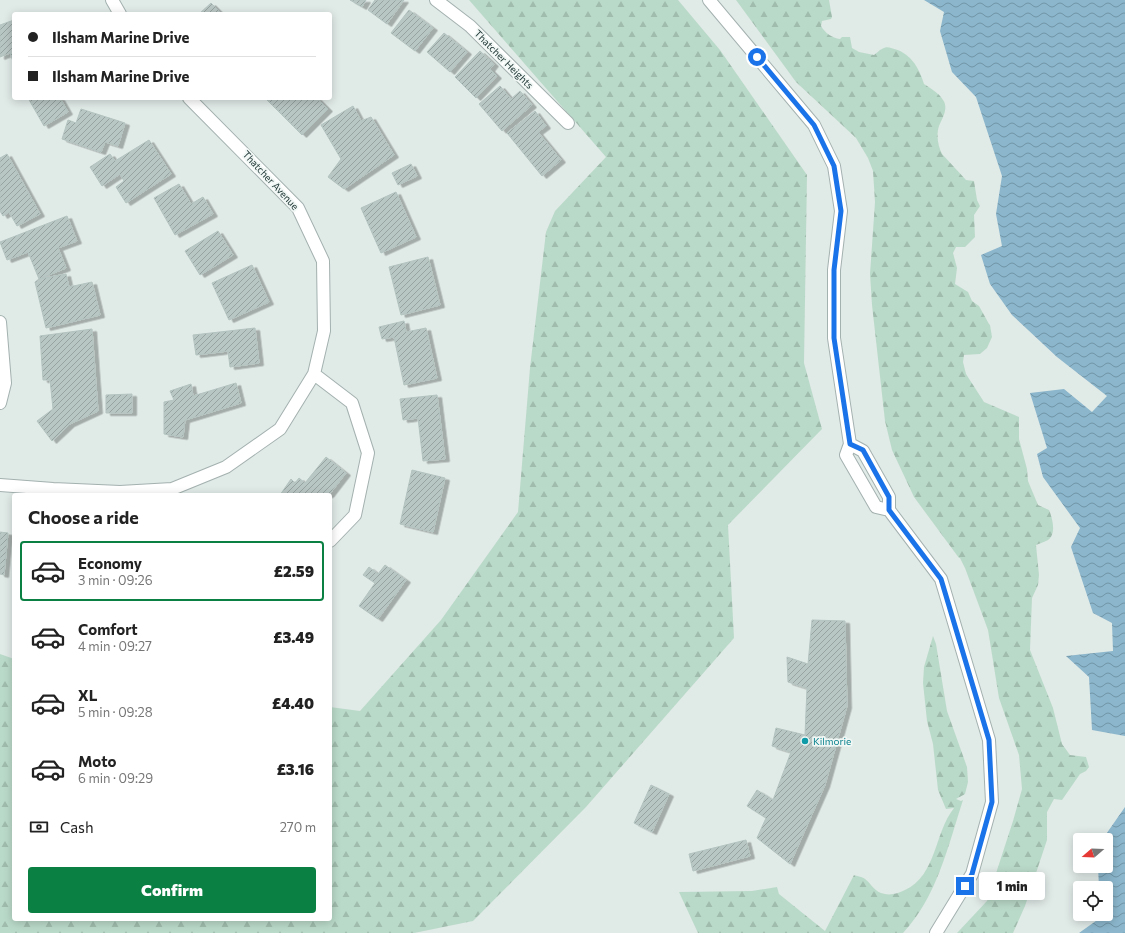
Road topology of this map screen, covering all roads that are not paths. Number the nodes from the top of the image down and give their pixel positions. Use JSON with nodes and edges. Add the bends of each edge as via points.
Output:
{"nodes":[{"id":1,"x":112,"y":0,"type":"edge"},
{"id":2,"x":436,"y":0,"type":"edge"},
{"id":3,"x":709,"y":0,"type":"edge"},
{"id":4,"x":119,"y":12,"type":"edge"},
{"id":5,"x":191,"y":100,"type":"edge"},
{"id":6,"x":568,"y":123,"type":"dead end"},
{"id":7,"x":0,"y":322,"type":"edge"},
{"id":8,"x":314,"y":374,"type":"junction"},
{"id":9,"x":0,"y":403,"type":"edge"},
{"id":10,"x":850,"y":444,"type":"junction"},
{"id":11,"x":0,"y":485,"type":"edge"},
{"id":12,"x":889,"y":510,"type":"junction"},
{"id":13,"x":332,"y":539,"type":"edge"},
{"id":14,"x":936,"y":933,"type":"edge"}],
"edges":[{"from":1,"to":4,"type":"street"},
{"from":2,"to":6,"type":"street","name":"Thatcher Heights","via":[[470,26]]},
{"from":3,"to":10,"type":"street","via":[[814,125],[834,166],[841,211],[834,270],[834,338]]},
{"from":5,"to":8,"type":"street","name":"Thatcher Avenue","via":[[298,208],[324,261],[324,331]]},
{"from":7,"to":9,"type":"street","via":[[5,383]]},
{"from":8,"to":11,"type":"street","name":"Thatcher Avenue","via":[[280,429],[226,467],[172,489],[113,492]]},
{"from":8,"to":13,"type":"street","via":[[352,403],[368,453],[355,515]]},
{"from":10,"to":12,"type":"street","via":[[863,450],[889,497]]},
{"from":10,"to":12,"type":"street","via":[[846,456],[876,507]]},
{"from":12,"to":14,"type":"street","via":[[941,579],[989,740],[992,802],[972,874]]}]}
